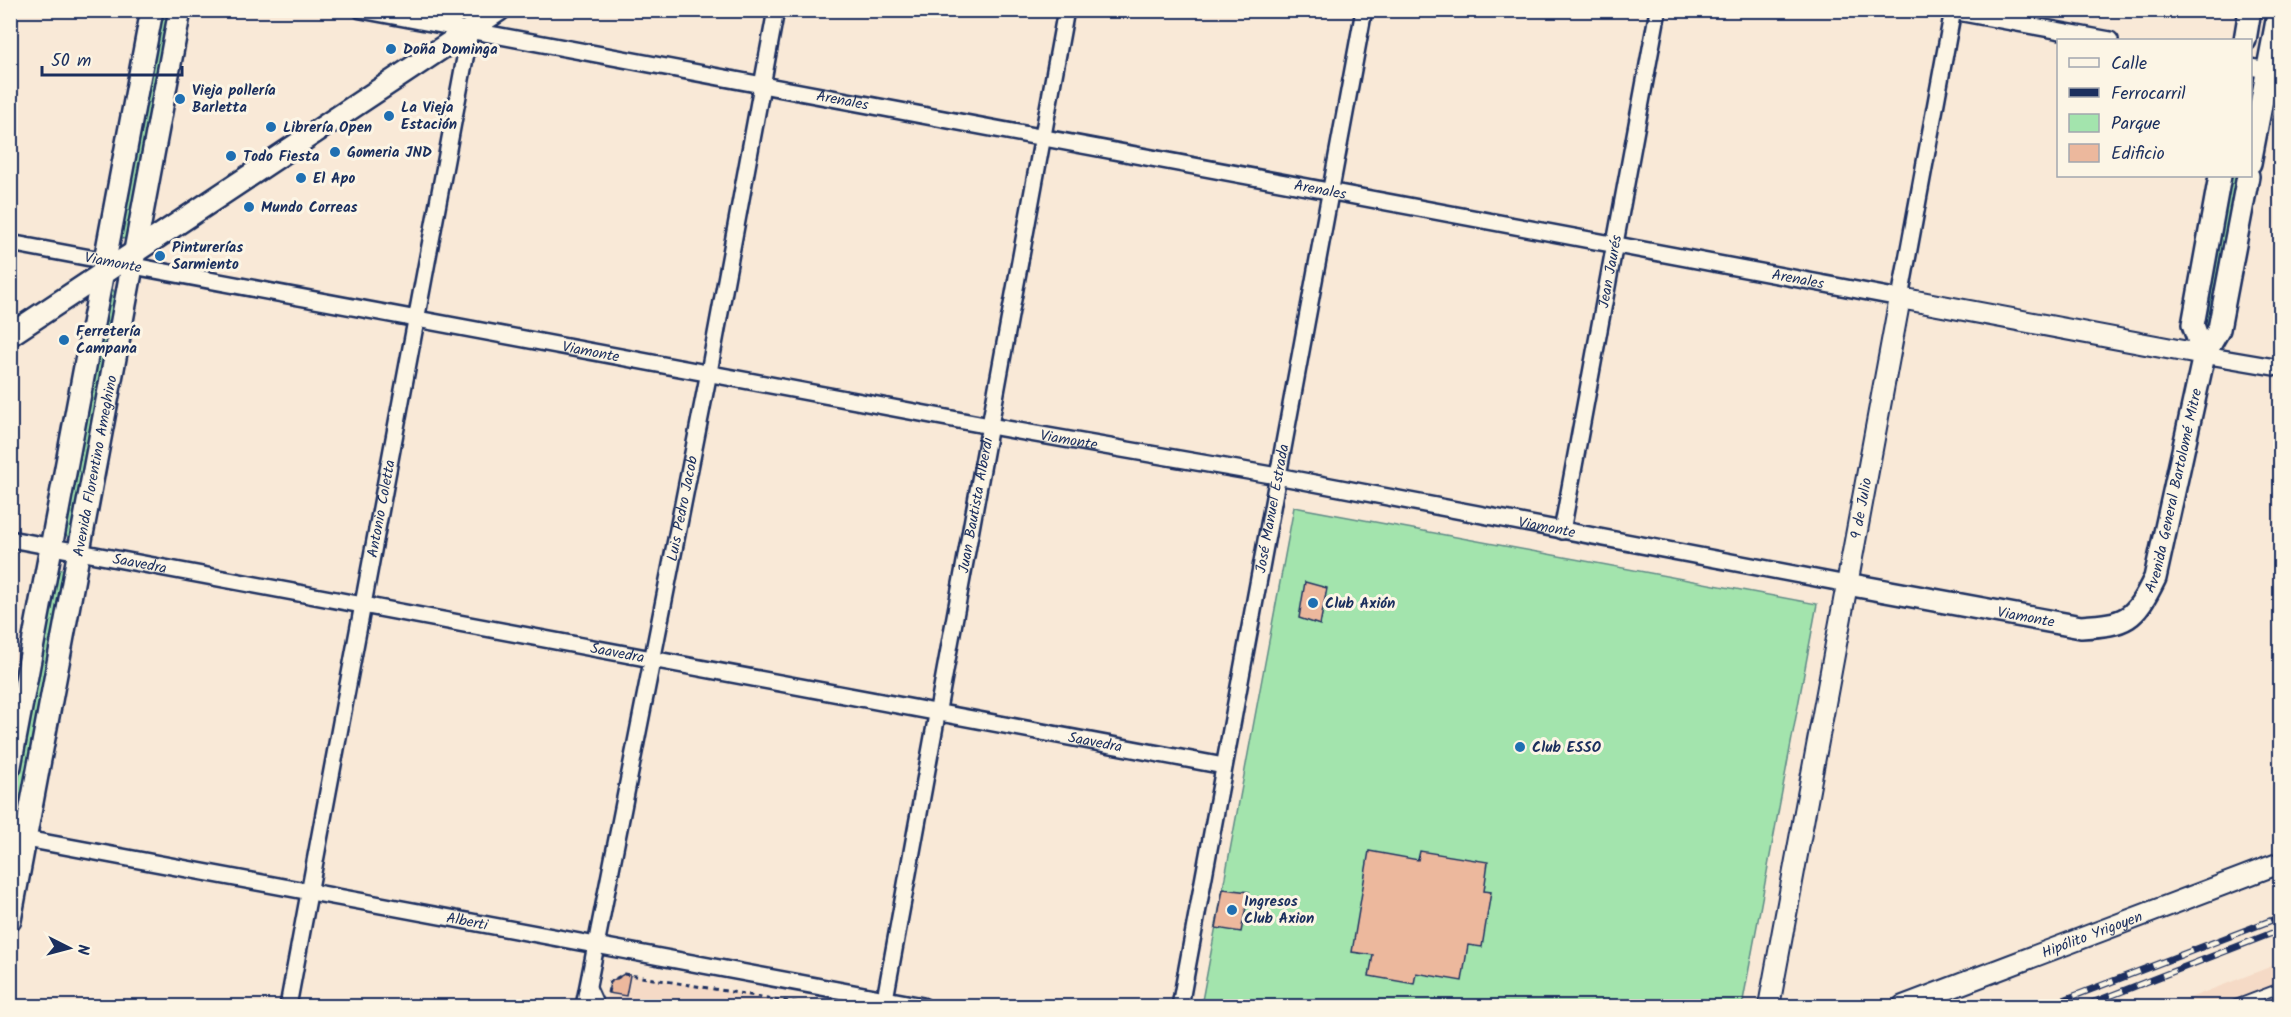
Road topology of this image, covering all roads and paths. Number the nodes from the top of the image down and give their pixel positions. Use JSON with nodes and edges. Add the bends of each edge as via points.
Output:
{"nodes":[{"id":1,"x":152,"y":10,"type":"edge"},
{"id":2,"x":180,"y":10,"type":"edge"},
{"id":3,"x":361,"y":10,"type":"edge"},
{"id":4,"x":499,"y":10,"type":"edge"},
{"id":5,"x":776,"y":10,"type":"edge"},
{"id":6,"x":1066,"y":10,"type":"edge"},
{"id":7,"x":1364,"y":10,"type":"edge"},
{"id":8,"x":1658,"y":10,"type":"edge"},
{"id":9,"x":2250,"y":10,"type":"edge"},
{"id":10,"x":2279,"y":10,"type":"edge"},
{"id":11,"x":1951,"y":11,"type":"edge"},
{"id":12,"x":472,"y":20,"type":"edge"},
{"id":13,"x":2105,"y":39,"type":"edge"},
{"id":14,"x":2245,"y":39,"type":"edge"},
{"id":15,"x":2266,"y":70,"type":"edge"},
{"id":16,"x":763,"y":84,"type":"junction"},
{"id":17,"x":1043,"y":137,"type":"junction"},
{"id":18,"x":2252,"y":151,"type":"edge"},
{"id":19,"x":2220,"y":177,"type":"edge"},
{"id":20,"x":2248,"y":177,"type":"edge"},
{"id":21,"x":1330,"y":191,"type":"junction"},
{"id":22,"x":10,"y":243,"type":"edge"},
{"id":23,"x":1615,"y":244,"type":"junction"},
{"id":24,"x":118,"y":263,"type":"junction"},
{"id":25,"x":1900,"y":298,"type":"junction"},
{"id":26,"x":416,"y":318,"type":"junction"},
{"id":27,"x":10,"y":335,"type":"edge"},
{"id":28,"x":2204,"y":355,"type":"junction"},
{"id":29,"x":2280,"y":368,"type":"edge"},
{"id":30,"x":709,"y":372,"type":"junction"},
{"id":31,"x":990,"y":426,"type":"junction"},
{"id":32,"x":1277,"y":476,"type":"junction"},
{"id":33,"x":1562,"y":531,"type":"junction"},
{"id":34,"x":10,"y":539,"type":"edge"},
{"id":35,"x":51,"y":546,"type":"junction"},
{"id":36,"x":79,"y":552,"type":"junction"},
{"id":37,"x":1848,"y":584,"type":"junction"},
{"id":38,"x":363,"y":605,"type":"junction"},
{"id":39,"x":2128,"y":618,"type":"joint"},
{"id":40,"x":652,"y":659,"type":"junction"},
{"id":41,"x":937,"y":712,"type":"junction"},
{"id":42,"x":10,"y":766,"type":"edge"},
{"id":43,"x":1224,"y":766,"type":"junction"},
{"id":44,"x":18,"y":837,"type":"edge"},
{"id":45,"x":2280,"y":863,"type":"edge"},
{"id":46,"x":310,"y":892,"type":"junction"},
{"id":47,"x":10,"y":920,"type":"edge"},
{"id":48,"x":596,"y":945,"type":"junction"},
{"id":49,"x":589,"y":981,"type":"junction"},
{"id":50,"x":2280,"y":988,"type":"edge"},
{"id":51,"x":885,"y":999,"type":"junction"},
{"id":52,"x":607,"y":1000,"type":"dead end"},
{"id":53,"x":288,"y":1006,"type":"edge"},
{"id":54,"x":584,"y":1006,"type":"edge"},
{"id":55,"x":600,"y":1006,"type":"edge"},
{"id":56,"x":814,"y":1006,"type":"edge"},
{"id":57,"x":924,"y":1006,"type":"edge"},
{"id":58,"x":1180,"y":1006,"type":"edge"},
{"id":59,"x":1769,"y":1006,"type":"edge"},
{"id":60,"x":1904,"y":1006,"type":"edge"},
{"id":61,"x":2233,"y":1006,"type":"edge"}],
"edges":[{"from":1,"to":24,"type":"main road","name":"Avenida Florentino Ameghino"},
{"from":2,"to":24,"type":"main road","name":"Avenida Florentino Ameghino"},
{"from":3,"to":12,"type":"street","name":"Arenales"},
{"from":4,"to":12,"type":"main road"},
{"from":5,"to":16,"type":"street","name":"Luis Pedro Jacob"},
{"from":6,"to":17,"type":"street","name":"Juan Bautista Alberdi"},
{"from":7,"to":21,"type":"street","name":"José Manuel Estrada"},
{"from":8,"to":23,"type":"street","name":"Jean Jaurés"},
{"from":9,"to":14,"type":"main road"},
{"from":10,"to":15,"type":"main road"},
{"from":11,"to":13,"type":"street"},
{"from":11,"to":25,"type":"street","name":"9 de Julio"},
{"from":12,"to":16,"type":"street","name":"Arenales"},
{"from":12,"to":24,"type":"main road"},
{"from":12,"to":26,"type":"street","name":"Antonio Coletta"},
{"from":15,"to":18,"type":"main road"},
{"from":16,"to":17,"type":"street","name":"Arenales"},
{"from":16,"to":30,"type":"street","name":"Luis Pedro Jacob"},
{"from":17,"to":21,"type":"street","name":"Arenales"},
{"from":17,"to":31,"type":"street","name":"Juan Bautista Alberdi"},
{"from":19,"to":28,"type":"main road","via":[[2193,325]]},
{"from":20,"to":28,"type":"main road","name":"Avenida General Bartolomé Mitre","via":[[2219,329]]},
{"from":21,"to":23,"type":"street","name":"Arenales"},
{"from":21,"to":32,"type":"street","name":"José Manuel Estrada"},
{"from":22,"to":24,"type":"street","name":"Viamonte"},
{"from":23,"to":25,"type":"street","name":"Arenales"},
{"from":23,"to":33,"type":"street","name":"Jean Jaurés"},
{"from":24,"to":26,"type":"street","name":"Viamonte"},
{"from":24,"to":27,"type":"main road"},
{"from":24,"to":35,"type":"main road","name":"Avenida Florentino Ameghino"},
{"from":24,"to":36,"type":"main road","name":"Avenida Florentino Ameghino"},
{"from":25,"to":28,"type":"street","name":"Arenales"},
{"from":25,"to":37,"type":"street","name":"9 de Julio"},
{"from":26,"to":30,"type":"street","name":"Viamonte"},
{"from":26,"to":38,"type":"street","name":"Antonio Coletta"},
{"from":28,"to":29,"type":"street","name":"Arenales"},
{"from":28,"to":39,"type":"main road","name":"Avenida General Bartolomé Mitre","via":[[2155,578],[2142,604]]},
{"from":30,"to":31,"type":"street","name":"Viamonte"},
{"from":30,"to":40,"type":"street","name":"Luis Pedro Jacob"},
{"from":31,"to":32,"type":"street","name":"Viamonte"},
{"from":31,"to":41,"type":"street","name":"Juan Bautista Alberdi"},
{"from":32,"to":33,"type":"street","name":"Viamonte"},
{"from":32,"to":43,"type":"street","name":"José Manuel Estrada"},
{"from":33,"to":37,"type":"street","name":"Viamonte"},
{"from":34,"to":35,"type":"street","name":"Saavedra"},
{"from":35,"to":36,"type":"street","name":"Saavedra"},
{"from":35,"to":42,"type":"main road","name":"Avenida Florentino Ameghino"},
{"from":36,"to":38,"type":"street","name":"Saavedra"},
{"from":36,"to":44,"type":"main road","name":"Avenida Florentino Ameghino"},
{"from":37,"to":39,"type":"main road","name":"Viamonte","via":[[2081,627],[2110,625]]},
{"from":37,"to":59,"type":"street","name":"9 de Julio"},
{"from":38,"to":40,"type":"street","name":"Saavedra"},
{"from":38,"to":46,"type":"street","name":"Antonio Coletta"},
{"from":40,"to":41,"type":"street","name":"Saavedra"},
{"from":40,"to":48,"type":"street","name":"Luis Pedro Jacob"},
{"from":41,"to":43,"type":"street","name":"Saavedra"},
{"from":41,"to":51,"type":"street","name":"Juan Bautista Alberdi"},
{"from":43,"to":58,"type":"street","name":"José Manuel Estrada"},
{"from":44,"to":46,"type":"street","name":"Alberti"},
{"from":44,"to":47,"type":"main road","name":"Avenida Florentino Ameghino"},
{"from":45,"to":60,"type":"street","name":"Hipólito Yrigoyen"},
{"from":46,"to":48,"type":"street","name":"Alberti"},
{"from":46,"to":53,"type":"street","name":"Antonio Coletta"},
{"from":48,"to":49,"type":"street","name":"Luis Pedro Jacob"},
{"from":48,"to":51,"type":"street","name":"Alberti"},
{"from":49,"to":54,"type":"street","name":"Luis Pedro Jacob"},
{"from":49,"to":55,"type":"lane"},
{"from":50,"to":61,"type":"lane"},
{"from":51,"to":57,"type":"street","name":"Alberti"},
{"from":52,"to":56,"type":"path","via":[[610,982],[624,974]]}]}
